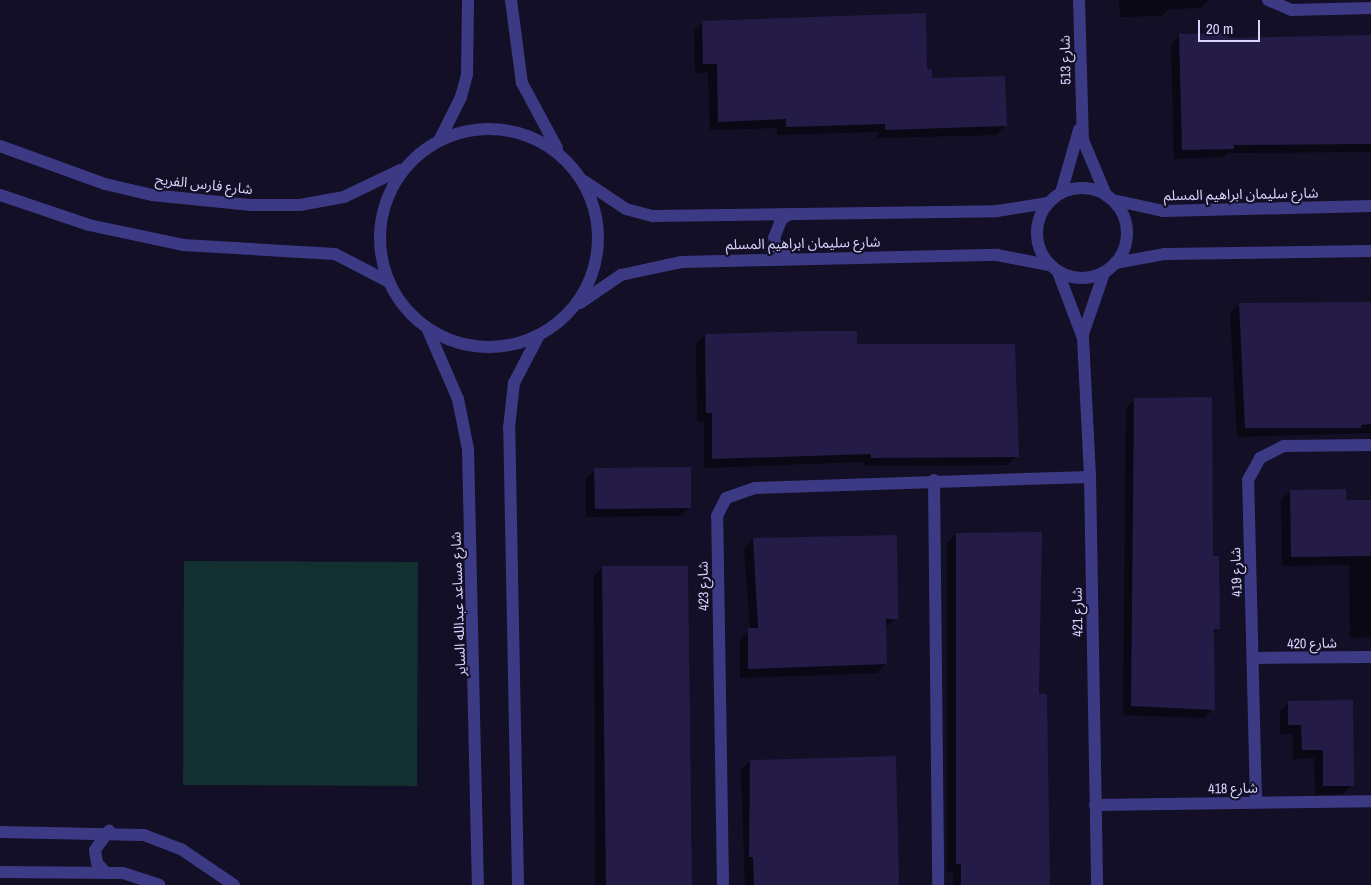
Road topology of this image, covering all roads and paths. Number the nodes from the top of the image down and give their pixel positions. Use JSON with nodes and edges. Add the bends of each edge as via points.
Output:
{"nodes":[{"id":1,"x":468,"y":0,"type":"edge"},
{"id":2,"x":511,"y":0,"type":"edge"},
{"id":3,"x":1079,"y":0,"type":"edge"},
{"id":4,"x":1268,"y":0,"type":"edge"},
{"id":5,"x":1371,"y":8,"type":"edge"},
{"id":6,"x":1081,"y":120,"type":"junction"},
{"id":7,"x":440,"y":139,"type":"junction"},
{"id":8,"x":0,"y":146,"type":"edge"},
{"id":9,"x":568,"y":161,"type":"junction"},
{"id":10,"x":404,"y":167,"type":"junction"},
{"id":11,"x":581,"y":178,"type":"junction"},
{"id":12,"x":1061,"y":193,"type":"junction"},
{"id":13,"x":0,"y":195,"type":"edge"},
{"id":14,"x":1109,"y":198,"type":"junction"},
{"id":15,"x":1048,"y":202,"type":"junction"},
{"id":16,"x":1371,"y":206,"type":"edge"},
{"id":17,"x":789,"y":214,"type":"junction"},
{"id":18,"x":1371,"y":250,"type":"edge"},
{"id":19,"x":792,"y":258,"type":"junction"},
{"id":20,"x":1115,"y":263,"type":"junction"},
{"id":21,"x":1054,"y":268,"type":"junction"},
{"id":22,"x":1104,"y":273,"type":"junction"},
{"id":23,"x":387,"y":281,"type":"junction"},
{"id":24,"x":571,"y":311,"type":"junction"},
{"id":25,"x":428,"y":330,"type":"junction"},
{"id":26,"x":538,"y":337,"type":"junction"},
{"id":27,"x":1082,"y":338,"type":"junction"},
{"id":28,"x":1371,"y":445,"type":"edge"},
{"id":29,"x":1090,"y":477,"type":"junction"},
{"id":30,"x":934,"y":480,"type":"junction"},
{"id":31,"x":1371,"y":657,"type":"edge"},
{"id":32,"x":1254,"y":658,"type":"junction"},
{"id":33,"x":1371,"y":801,"type":"edge"},
{"id":34,"x":1256,"y":802,"type":"junction"},
{"id":35,"x":1095,"y":805,"type":"junction"},
{"id":36,"x":109,"y":831,"type":"junction"},
{"id":37,"x":0,"y":832,"type":"edge"},
{"id":38,"x":0,"y":872,"type":"edge"},
{"id":39,"x":106,"y":873,"type":"junction"},
{"id":40,"x":159,"y":885,"type":"edge"},
{"id":41,"x":234,"y":885,"type":"edge"},
{"id":42,"x":478,"y":885,"type":"edge"},
{"id":43,"x":518,"y":885,"type":"edge"},
{"id":44,"x":723,"y":885,"type":"edge"},
{"id":45,"x":938,"y":885,"type":"edge"},
{"id":46,"x":1097,"y":885,"type":"edge"}],
"edges":[{"from":1,"to":7,"type":"street","via":[[467,74],[461,97]]},
{"from":2,"to":9,"type":"street","via":[[522,83],[545,131]]},
{"from":3,"to":6,"type":"street","name":"شارع 513"},
{"from":4,"to":5,"type":"street","via":[[1290,10]]},
{"from":6,"to":12,"type":"street","name":"شارع 513"},
{"from":6,"to":14,"type":"street","name":"شارع 513","via":[[1089,158]]},
{"from":7,"to":9,"type":"street","via":[[473,128],[507,129],[540,140]]},
{"from":7,"to":10,"type":"street"},
{"from":8,"to":10,"type":"street","name":"شارع فارس الفريح","via":[[114,186],[202,202],[251,205],[300,205],[344,197]]},
{"from":9,"to":11,"type":"street"},
{"from":10,"to":23,"type":"street","via":[[388,193],[380,222],[380,252]]},
{"from":11,"to":17,"type":"street","name":"شارع سليمان ابراهيم المسلم","via":[[602,196],[653,216]]},
{"from":11,"to":24,"type":"street","via":[[595,210],[598,246],[590,281]]},
{"from":12,"to":14,"type":"street","via":[[1092,189]]},
{"from":12,"to":15,"type":"street"},
{"from":13,"to":23,"type":"street","via":[[89,225],[173,243],[230,251],[335,254]]},
{"from":14,"to":16,"type":"street","name":"شارع سليمان ابراهيم المسلم","via":[[1163,211]]},
{"from":14,"to":20,"type":"street","via":[[1126,228],[1126,243]]},
{"from":15,"to":17,"type":"street","name":"شارع سليمان ابراهيم المسلم","via":[[997,211]]},
{"from":15,"to":21,"type":"street","via":[[1041,214],[1037,241]]},
{"from":17,"to":19,"type":"street","via":[[781,220],[774,238],[776,247]]},
{"from":18,"to":20,"type":"street","via":[[1165,254]]},
{"from":19,"to":21,"type":"street","name":"شارع سليمان ابراهيم المسلم","via":[[997,255]]},
{"from":19,"to":24,"type":"street","name":"شارع سليمان ابراهيم المسلم","via":[[650,265],[621,275]]},
{"from":20,"to":22,"type":"street"},
{"from":21,"to":22,"type":"street","via":[[1081,278]]},
{"from":21,"to":27,"type":"street","name":"شارع 421"},
{"from":22,"to":27,"type":"street","name":"شارع 421"},
{"from":23,"to":25,"type":"street","via":[[404,308]]},
{"from":24,"to":26,"type":"street","name":"شارع سليمان ابراهيم المسلم"},
{"from":25,"to":26,"type":"street","via":[[463,346],[501,348]]},
{"from":25,"to":42,"type":"street","name":"شارع مساعد عبدالله الساير","via":[[458,399],[468,449]]},
{"from":26,"to":43,"type":"street","via":[[514,383],[509,428]]},
{"from":27,"to":29,"type":"street","name":"شارع 421"},
{"from":28,"to":32,"type":"street","name":"شارع 419","via":[[1284,446],[1260,458],[1248,480]]},
{"from":29,"to":30,"type":"street","name":"شارع 423"},
{"from":29,"to":35,"type":"street","name":"شارع 421"},
{"from":30,"to":44,"type":"street","name":"شارع 423","via":[[755,488],[726,498],[717,516]]},
{"from":30,"to":45,"type":"street"},
{"from":31,"to":32,"type":"street","name":"شارع 420"},
{"from":32,"to":34,"type":"street","name":"شارع 419"},
{"from":33,"to":34,"type":"street","name":"شارع 418"},
{"from":34,"to":35,"type":"street","name":"شارع 418"},
{"from":35,"to":46,"type":"street","name":"شارع 421"},
{"from":36,"to":37,"type":"street"},
{"from":36,"to":39,"type":"street","via":[[95,850],[97,863]]},
{"from":36,"to":41,"type":"street","via":[[144,835],[181,849]]},
{"from":38,"to":39,"type":"street"},
{"from":39,"to":40,"type":"street"}]}
